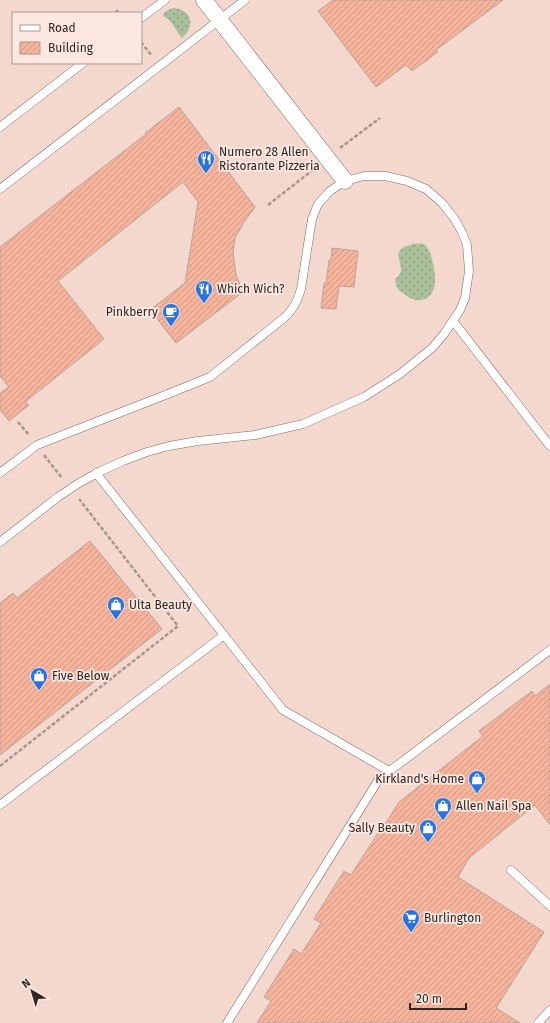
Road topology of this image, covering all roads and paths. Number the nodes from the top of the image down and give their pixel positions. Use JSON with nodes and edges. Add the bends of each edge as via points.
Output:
{"nodes":[{"id":1,"x":165,"y":0,"type":"edge"},
{"id":2,"x":204,"y":0,"type":"edge"},
{"id":3,"x":246,"y":0,"type":"edge"},
{"id":4,"x":142,"y":17,"type":"edge"},
{"id":5,"x":220,"y":20,"type":"junction"},
{"id":6,"x":82,"y":64,"type":"edge"},
{"id":7,"x":0,"y":127,"type":"edge"},
{"id":8,"x":344,"y":181,"type":"junction"},
{"id":9,"x":0,"y":189,"type":"edge"},
{"id":10,"x":453,"y":321,"type":"junction"},
{"id":11,"x":18,"y":422,"type":"dead end"},
{"id":12,"x":37,"y":445,"type":"junction"},
{"id":13,"x":550,"y":446,"type":"edge"},
{"id":14,"x":0,"y":473,"type":"edge"},
{"id":15,"x":96,"y":474,"type":"junction"},
{"id":16,"x":70,"y":488,"type":"junction"},
{"id":17,"x":0,"y":542,"type":"edge"},
{"id":18,"x":224,"y":635,"type":"junction"},
{"id":19,"x":550,"y":650,"type":"edge"},
{"id":20,"x":0,"y":766,"type":"edge"},
{"id":21,"x":389,"y":771,"type":"junction"},
{"id":22,"x":0,"y":804,"type":"edge"},
{"id":23,"x":512,"y":870,"type":"dead end"},
{"id":24,"x":550,"y":906,"type":"edge"},
{"id":25,"x":550,"y":1010,"type":"edge"},
{"id":26,"x":227,"y":1023,"type":"edge"},
{"id":27,"x":538,"y":1023,"type":"edge"}],
"edges":[{"from":1,"to":4,"type":"lane"},
{"from":2,"to":5,"type":"street"},
{"from":3,"to":5,"type":"lane"},
{"from":5,"to":8,"type":"street"},
{"from":5,"to":9,"type":"lane"},
{"from":6,"to":7,"type":"lane"},
{"from":8,"to":10,"type":"lane","via":[[364,176],[385,176],[407,181],[426,189],[454,218],[466,245],[469,271],[464,298]]},
{"from":8,"to":12,"type":"lane","via":[[326,194],[318,204],[312,219],[301,289],[294,307],[284,318],[210,377]]},
{"from":10,"to":13,"type":"lane"},
{"from":10,"to":15,"type":"lane","via":[[432,348],[400,374],[364,396],[303,424],[255,435],[169,446],[147,452]]},
{"from":11,"to":12,"type":"path"},
{"from":12,"to":14,"type":"lane"},
{"from":12,"to":16,"type":"path"},
{"from":15,"to":16,"type":"lane"},
{"from":15,"to":18,"type":"lane"},
{"from":16,"to":17,"type":"lane"},
{"from":16,"to":20,"type":"path","via":[[178,626]]},
{"from":18,"to":21,"type":"lane","via":[[283,710]]},
{"from":18,"to":22,"type":"lane"},
{"from":19,"to":21,"type":"lane"},
{"from":21,"to":26,"type":"lane","via":[[379,779]]},
{"from":23,"to":24,"type":"lane"},
{"from":25,"to":27,"type":"lane"}]}
